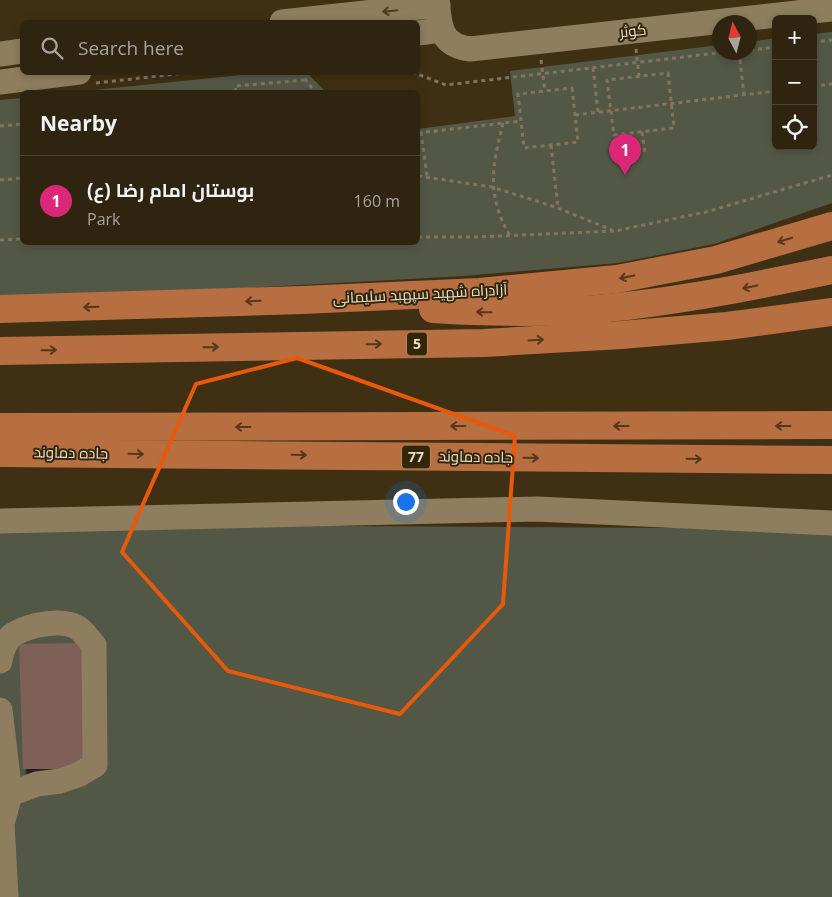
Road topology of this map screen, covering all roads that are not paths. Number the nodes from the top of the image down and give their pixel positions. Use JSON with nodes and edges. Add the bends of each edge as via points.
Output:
{"nodes":[{"id":1,"x":438,"y":3,"type":"edge"},
{"id":2,"x":832,"y":9,"type":"edge"},
{"id":3,"x":298,"y":20,"type":"edge"},
{"id":4,"x":429,"y":31,"type":"edge"},
{"id":5,"x":20,"y":51,"type":"edge"},
{"id":6,"x":0,"y":54,"type":"edge"},
{"id":7,"x":55,"y":75,"type":"edge"},
{"id":8,"x":0,"y":82,"type":"edge"},
{"id":9,"x":832,"y":226,"type":"edge"},
{"id":10,"x":832,"y":270,"type":"edge"},
{"id":11,"x":302,"y":300,"type":"junction"},
{"id":12,"x":0,"y":310,"type":"edge"},
{"id":13,"x":832,"y":312,"type":"edge"},
{"id":14,"x":0,"y":350,"type":"edge"},
{"id":15,"x":832,"y":426,"type":"edge"},
{"id":16,"x":0,"y":427,"type":"edge"},
{"id":17,"x":0,"y":453,"type":"edge"},
{"id":18,"x":832,"y":460,"type":"edge"},
{"id":19,"x":0,"y":520,"type":"edge"},
{"id":20,"x":832,"y":523,"type":"edge"},
{"id":21,"x":0,"y":661,"type":"edge"},
{"id":22,"x":0,"y":710,"type":"edge"},
{"id":23,"x":10,"y":794,"type":"junction"},
{"id":24,"x":6,"y":897,"type":"edge"}],
"edges":[{"from":1,"to":3,"type":"street","one_way":true},
{"from":1,"to":4,"type":"street"},
{"from":2,"to":4,"type":"street","name":"کوثر","via":[[470,49],[460,48]]},
{"from":5,"to":6,"type":"street"},
{"from":7,"to":8,"type":"street"},
{"from":9,"to":11,"type":"highway","name":"آزادراه شهید سپهبد سلیمانی","one_way":true,"via":[[716,260],[617,279],[480,292]]},
{"from":10,"to":11,"type":"highway","one_way":true,"via":[[732,290],[568,311],[480,312]]},
{"from":11,"to":12,"type":"highway","name":"آزادراه شهید سپهبد سلیمانی","one_way":true},
{"from":14,"to":13,"type":"highway","number":"5","one_way":true,"via":[[484,343],[727,326]]},
{"from":15,"to":16,"type":"highway","name":"جاده دماوند","number":"77","one_way":true},
{"from":17,"to":18,"type":"highway","name":"جاده دماوند","number":"77","one_way":true},
{"from":19,"to":20,"type":"street","via":[[537,509]]},
{"from":21,"to":23,"type":"street","via":[[1,653],[13,635],[35,626],[62,622],[78,628],[94,645],[94,765],[78,775]]},
{"from":22,"to":23,"type":"street"},
{"from":23,"to":24,"type":"street","via":[[2,824]]}]}
